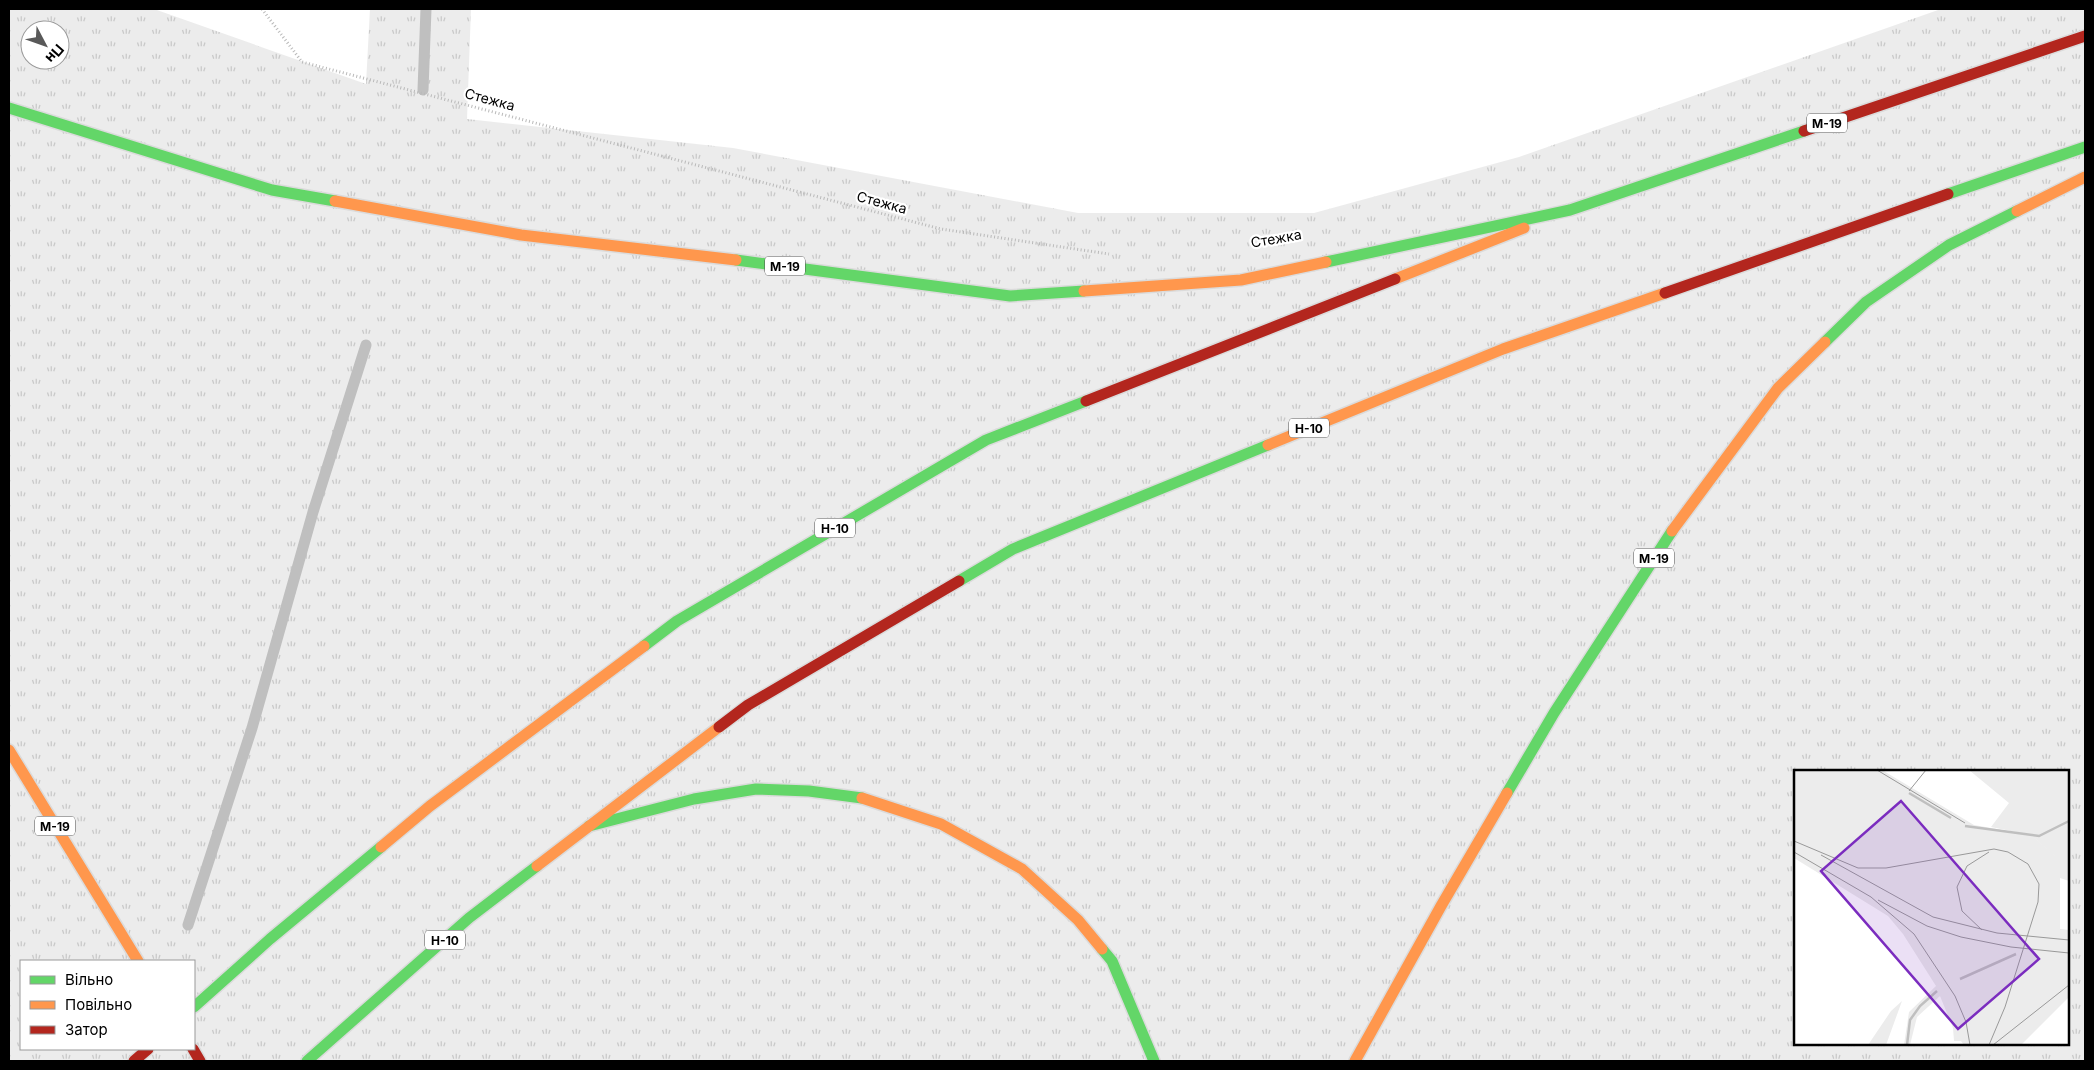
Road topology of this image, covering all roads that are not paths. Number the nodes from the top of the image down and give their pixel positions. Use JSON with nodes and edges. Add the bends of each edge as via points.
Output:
{"nodes":[{"id":1,"x":2085,"y":36,"type":"edge"},
{"id":2,"x":9,"y":108,"type":"edge"},
{"id":3,"x":2085,"y":147,"type":"edge"},
{"id":4,"x":2085,"y":177,"type":"edge"},
{"id":5,"x":1570,"y":210,"type":"junction"},
{"id":6,"x":9,"y":750,"type":"edge"},
{"id":7,"x":590,"y":826,"type":"junction"},
{"id":8,"x":137,"y":960,"type":"edge"},
{"id":9,"x":195,"y":1007,"type":"edge"},
{"id":10,"x":147,"y":1050,"type":"edge"},
{"id":11,"x":194,"y":1050,"type":"edge"},
{"id":12,"x":134,"y":1061,"type":"edge"},
{"id":13,"x":200,"y":1061,"type":"edge"},
{"id":14,"x":307,"y":1061,"type":"edge"},
{"id":15,"x":1154,"y":1061,"type":"edge"},
{"id":16,"x":1354,"y":1061,"type":"edge"}],
"edges":[{"from":1,"to":5,"type":"main road","number":"М-19"},
{"from":2,"to":5,"type":"main road","number":"М-19","via":[[272,190],[521,235],[1010,296],[1241,280]]},
{"from":3,"to":7,"type":"main road","number":"Н-10","via":[[1503,349],[1013,549],[748,705]]},
{"from":4,"to":16,"type":"main road","number":"М-19","via":[[1934,255],[1866,302],[1778,388],[1683,514],[1554,713]]},
{"from":5,"to":9,"type":"main road","number":"Н-10","via":[[986,440],[677,621],[430,806],[270,939]]},
{"from":6,"to":8,"type":"main road","number":"М-19"},
{"from":7,"to":14,"type":"main road","number":"Н-10","via":[[470,918]]},
{"from":7,"to":15,"type":"main road","via":[[694,799],[756,789],[809,791],[868,799],[942,824],[1022,869],[1078,920],[1112,961]]},
{"from":10,"to":12,"type":"main road"},
{"from":11,"to":13,"type":"main road"}]}
